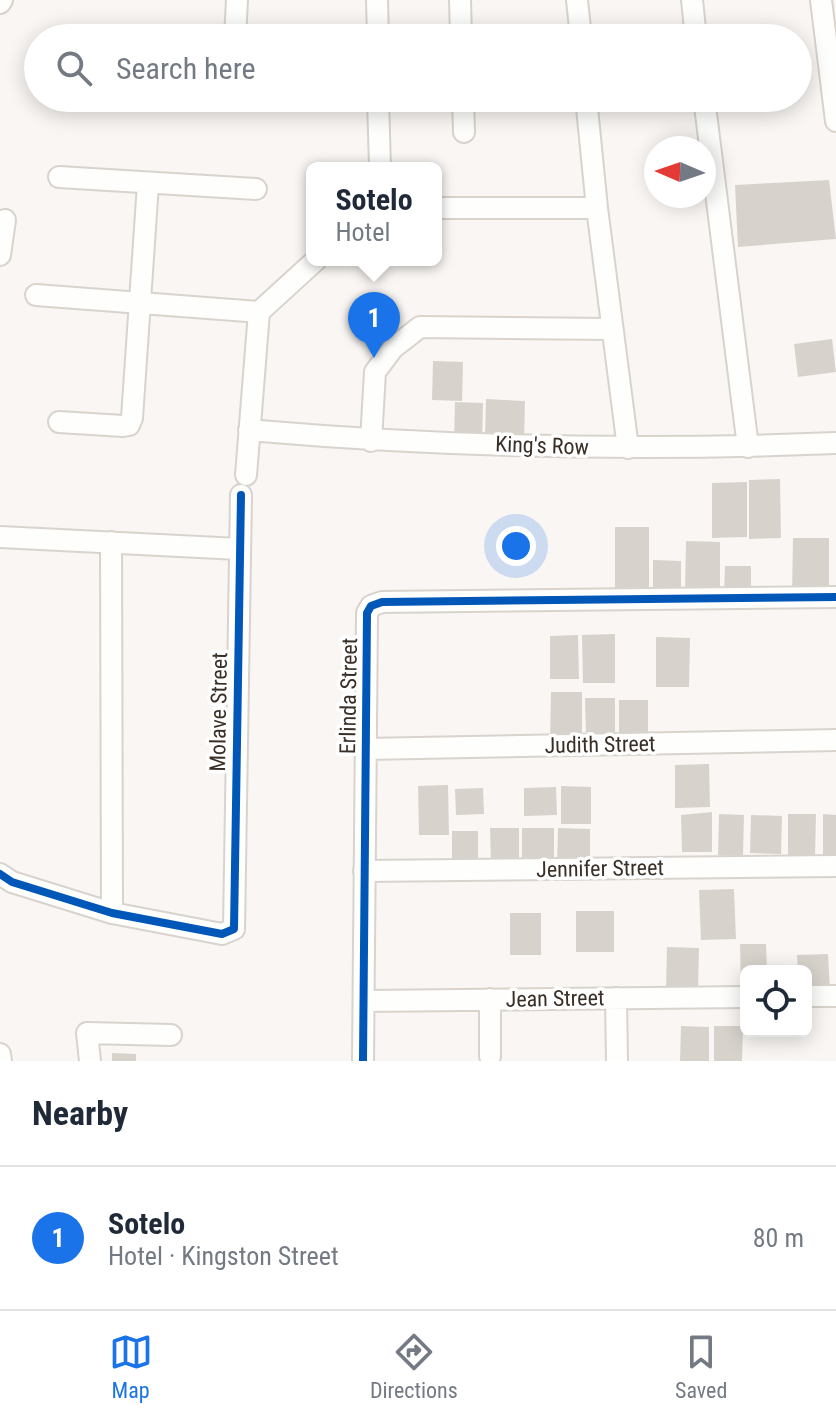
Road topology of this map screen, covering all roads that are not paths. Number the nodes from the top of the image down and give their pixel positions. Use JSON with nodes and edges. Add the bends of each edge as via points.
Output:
{"nodes":[{"id":1,"x":237,"y":0,"type":"edge"},
{"id":2,"x":377,"y":0,"type":"edge"},
{"id":3,"x":460,"y":0,"type":"edge"},
{"id":4,"x":577,"y":0,"type":"edge"},
{"id":5,"x":692,"y":0,"type":"edge"},
{"id":6,"x":821,"y":0,"type":"edge"},
{"id":7,"x":236,"y":24,"type":"edge"},
{"id":8,"x":378,"y":24,"type":"edge"},
{"id":9,"x":461,"y":24,"type":"edge"},
{"id":10,"x":580,"y":24,"type":"edge"},
{"id":11,"x":695,"y":24,"type":"edge"},
{"id":12,"x":378,"y":112,"type":"edge"},
{"id":13,"x":463,"y":112,"type":"edge"},
{"id":14,"x":587,"y":112,"type":"edge"},
{"id":15,"x":706,"y":112,"type":"edge"},
{"id":16,"x":836,"y":121,"type":"edge"},
{"id":17,"x":464,"y":132,"type":"dead end"},
{"id":18,"x":380,"y":162,"type":"edge"},
{"id":19,"x":59,"y":177,"type":"dead end"},
{"id":20,"x":148,"y":184,"type":"junction"},
{"id":21,"x":256,"y":189,"type":"dead end"},
{"id":22,"x":442,"y":208,"type":"edge"},
{"id":23,"x":597,"y":208,"type":"junction"},
{"id":24,"x":5,"y":220,"type":"dead end"},
{"id":25,"x":0,"y":255,"type":"edge"},
{"id":26,"x":309,"y":266,"type":"edge"},
{"id":27,"x":36,"y":295,"type":"dead end"},
{"id":28,"x":140,"y":304,"type":"junction"},
{"id":29,"x":259,"y":312,"type":"junction"},
{"id":30,"x":611,"y":329,"type":"junction"},
{"id":31,"x":59,"y":422,"type":"dead end"},
{"id":32,"x":249,"y":430,"type":"junction"},
{"id":33,"x":371,"y":441,"type":"junction"},
{"id":34,"x":836,"y":443,"type":"edge"},
{"id":35,"x":748,"y":447,"type":"junction"},
{"id":36,"x":628,"y":448,"type":"junction"},
{"id":37,"x":0,"y":537,"type":"edge"},
{"id":38,"x":111,"y":542,"type":"junction"},
{"id":39,"x":239,"y":549,"type":"junction"},
{"id":40,"x":836,"y":597,"type":"edge"},
{"id":41,"x":836,"y":740,"type":"edge"},
{"id":42,"x":365,"y":749,"type":"junction"},
{"id":43,"x":836,"y":866,"type":"edge"},
{"id":44,"x":364,"y":871,"type":"junction"},
{"id":45,"x":6,"y":878,"type":"edge"},
{"id":46,"x":112,"y":913,"type":"junction"},
{"id":47,"x":812,"y":996,"type":"edge"},
{"id":48,"x":836,"y":996,"type":"edge"},
{"id":49,"x":740,"y":997,"type":"edge"},
{"id":50,"x":616,"y":998,"type":"junction"},
{"id":51,"x":490,"y":999,"type":"junction"},
{"id":52,"x":365,"y":1001,"type":"junction"},
{"id":53,"x":171,"y":1035,"type":"dead end"},
{"id":54,"x":0,"y":1054,"type":"edge"},
{"id":55,"x":490,"y":1056,"type":"dead end"},
{"id":56,"x":1,"y":1061,"type":"edge"},
{"id":57,"x":90,"y":1061,"type":"edge"},
{"id":58,"x":363,"y":1061,"type":"edge"},
{"id":59,"x":617,"y":1061,"type":"edge"}],
"edges":[{"from":1,"to":7,"type":"street"},
{"from":2,"to":8,"type":"street"},
{"from":3,"to":9,"type":"street"},
{"from":4,"to":10,"type":"street"},
{"from":5,"to":11,"type":"street"},
{"from":6,"to":16,"type":"street"},
{"from":12,"to":18,"type":"street"},
{"from":13,"to":17,"type":"street"},
{"from":14,"to":23,"type":"street"},
{"from":15,"to":35,"type":"street"},
{"from":19,"to":20,"type":"street"},
{"from":20,"to":21,"type":"street"},
{"from":20,"to":28,"type":"street"},
{"from":22,"to":23,"type":"street"},
{"from":23,"to":30,"type":"street"},
{"from":24,"to":25,"type":"street"},
{"from":26,"to":29,"type":"street"},
{"from":27,"to":28,"type":"street"},
{"from":28,"to":29,"type":"street"},
{"from":28,"to":31,"type":"street","via":[[129,425]]},
{"from":29,"to":32,"type":"street","name":"Molave Street"},
{"from":30,"to":33,"type":"street","via":[[420,327],[393,348],[375,372]]},
{"from":30,"to":36,"type":"street"},
{"from":32,"to":33,"type":"street","name":"King's Row"},
{"from":32,"to":39,"type":"street","name":"Molave Street"},
{"from":33,"to":36,"type":"street","name":"King's Row"},
{"from":34,"to":35,"type":"street","name":"King's Row"},
{"from":35,"to":36,"type":"street","name":"King's Row"},
{"from":37,"to":38,"type":"street"},
{"from":38,"to":39,"type":"street"},
{"from":38,"to":46,"type":"street"},
{"from":39,"to":46,"type":"street","name":"Molave Street","via":[[234,929],[210,933]]},
{"from":40,"to":42,"type":"street","name":"Erlinda Street","via":[[382,602],[367,613]]},
{"from":41,"to":42,"type":"street","name":"Judith Street"},
{"from":42,"to":44,"type":"street","name":"Erlinda Street"},
{"from":43,"to":44,"type":"street","name":"Jennifer Street"},
{"from":44,"to":52,"type":"street","name":"Erlinda Street"},
{"from":45,"to":46,"type":"street"},
{"from":47,"to":48,"type":"street"},
{"from":49,"to":50,"type":"street","name":"Jean Street"},
{"from":50,"to":51,"type":"street","name":"Jean Street"},
{"from":50,"to":59,"type":"street"},
{"from":51,"to":52,"type":"street","name":"Jean Street"},
{"from":51,"to":55,"type":"street"},
{"from":52,"to":58,"type":"street","name":"Erlinda Street"},
{"from":53,"to":57,"type":"street","via":[[87,1033]]},
{"from":54,"to":56,"type":"street"}]}
